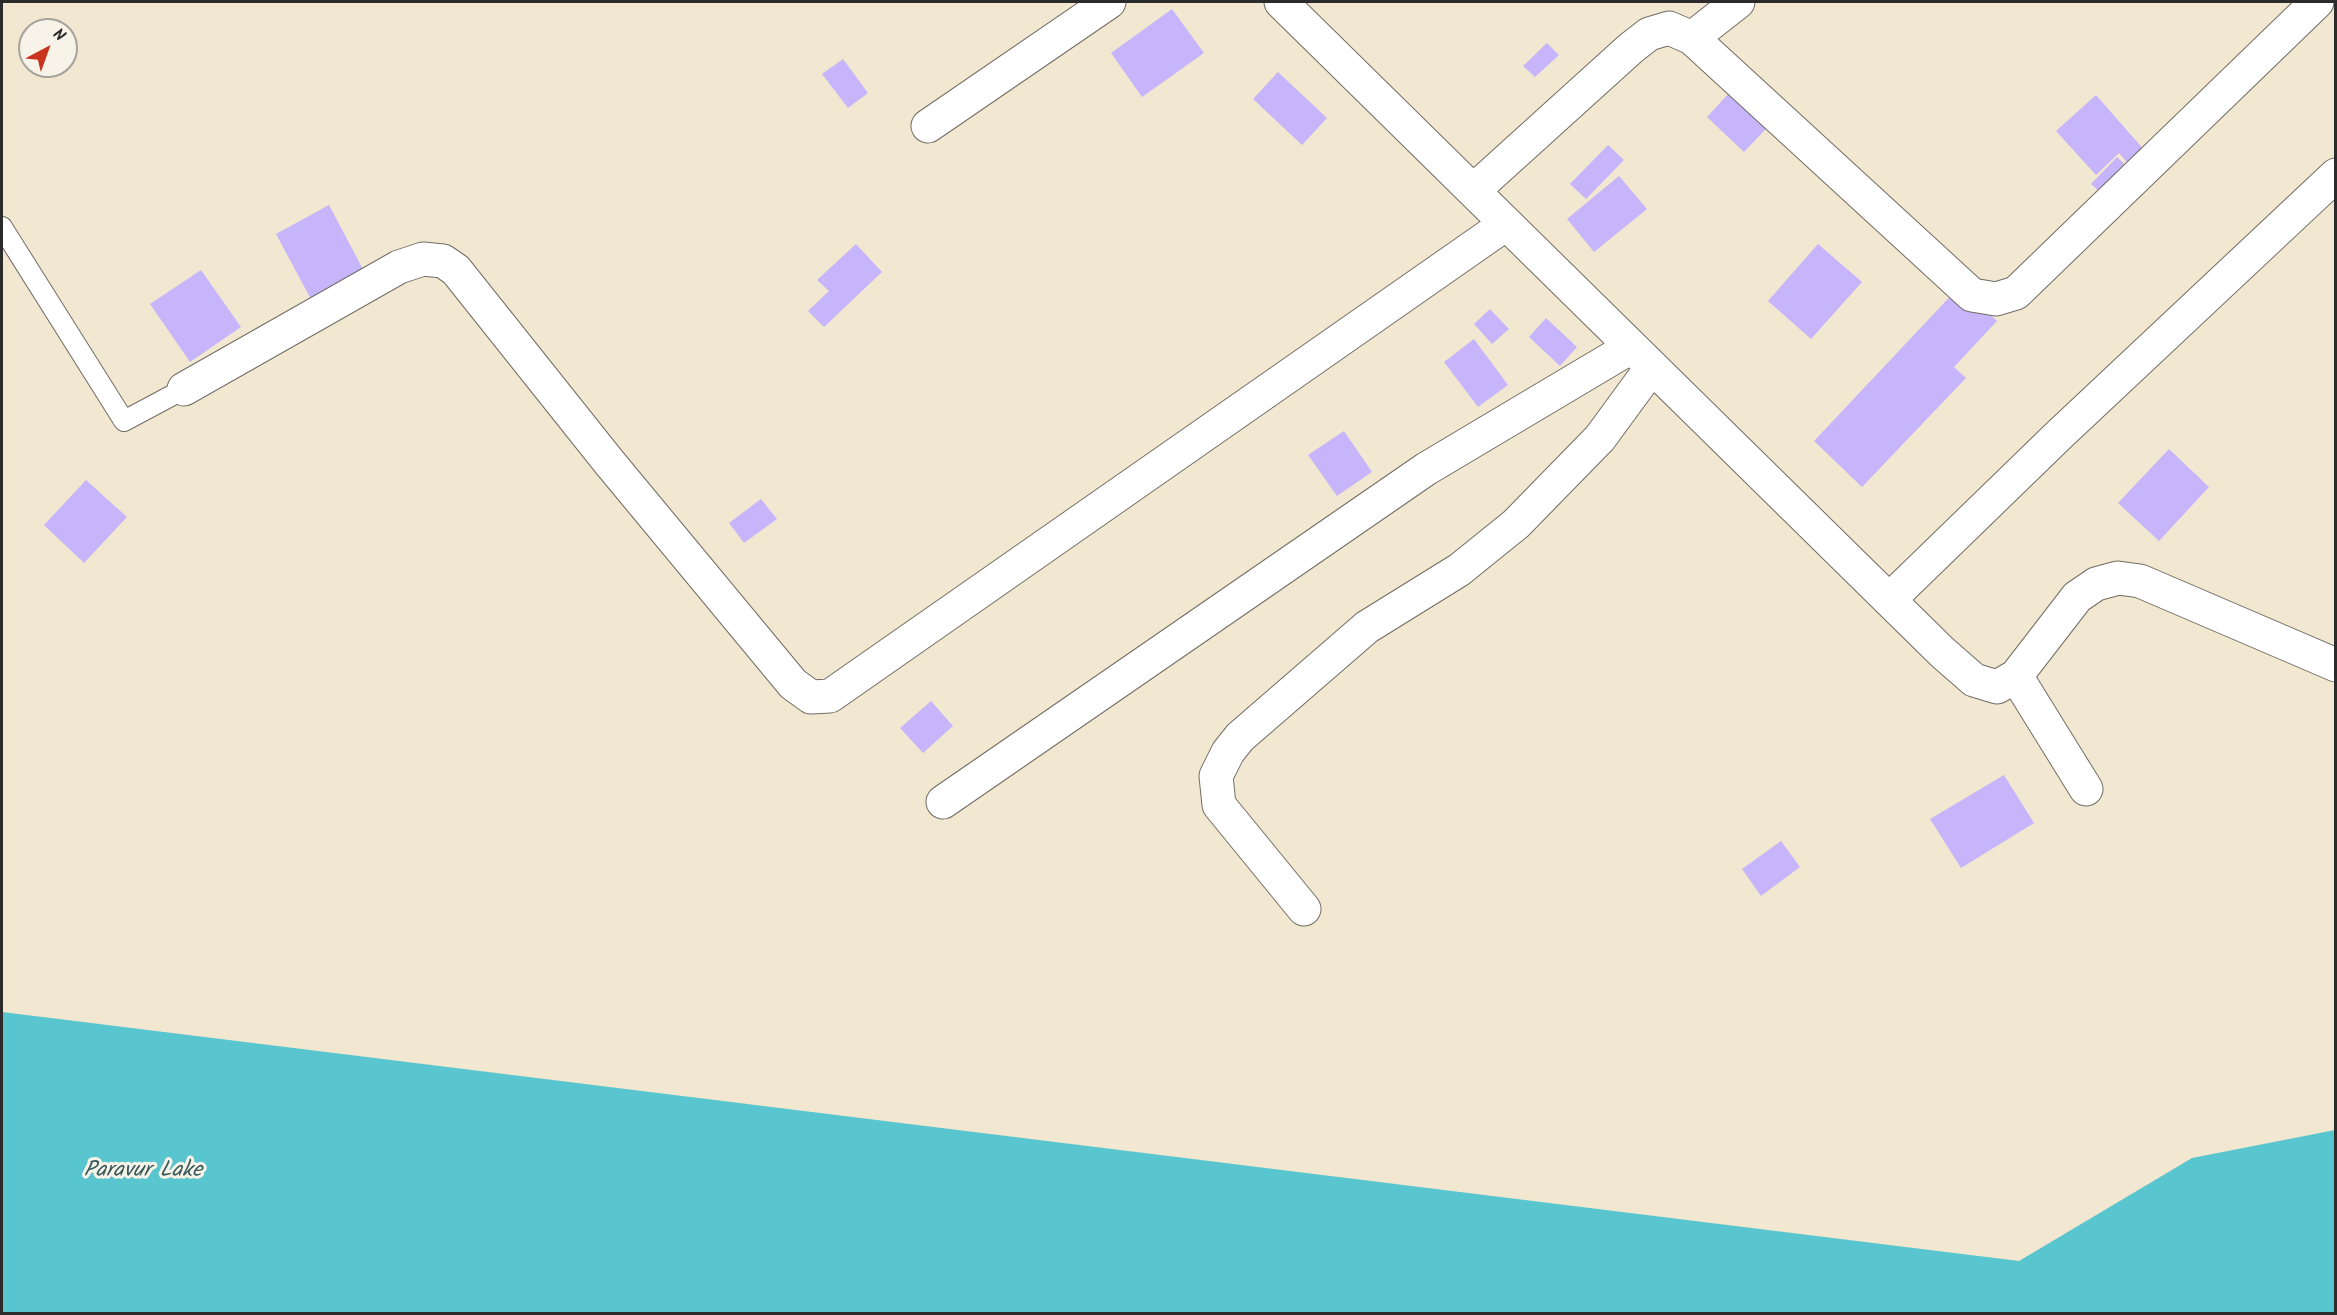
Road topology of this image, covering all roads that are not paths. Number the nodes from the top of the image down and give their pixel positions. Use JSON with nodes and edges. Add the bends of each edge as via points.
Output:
{"nodes":[{"id":1,"x":1109,"y":2,"type":"edge"},
{"id":2,"x":1281,"y":2,"type":"edge"},
{"id":3,"x":1738,"y":2,"type":"edge"},
{"id":4,"x":2317,"y":2,"type":"edge"},
{"id":5,"x":1692,"y":38,"type":"junction"},
{"id":6,"x":928,"y":126,"type":"dead end"},
{"id":7,"x":2336,"y":175,"type":"edge"},
{"id":8,"x":1473,"y":191,"type":"junction"},
{"id":9,"x":1506,"y":224,"type":"junction"},
{"id":10,"x":2,"y":227,"type":"edge"},
{"id":11,"x":1642,"y":357,"type":"junction"},
{"id":12,"x":184,"y":389,"type":"joint"},
{"id":13,"x":1889,"y":600,"type":"junction"},
{"id":14,"x":2336,"y":665,"type":"edge"},
{"id":15,"x":2016,"y":676,"type":"junction"},
{"id":16,"x":2086,"y":789,"type":"dead end"},
{"id":17,"x":943,"y":801,"type":"dead end"},
{"id":18,"x":1304,"y":909,"type":"dead end"}],
"edges":[{"from":1,"to":6,"type":"street"},
{"from":2,"to":8,"type":"street"},
{"from":3,"to":5,"type":"street"},
{"from":4,"to":5,"type":"street","via":[[2016,293],[1996,299],[1965,290]]},
{"from":5,"to":8,"type":"street","via":[[1669,28],[1649,34]]},
{"from":7,"to":13,"type":"street"},
{"from":8,"to":9,"type":"street"},
{"from":9,"to":11,"type":"street"},
{"from":9,"to":12,"type":"street","via":[[830,696],[811,697],[793,684],[456,270],[443,261],[423,259],[399,267]]},
{"from":10,"to":12,"type":"lane","via":[[124,421]]},
{"from":11,"to":13,"type":"street"},
{"from":11,"to":17,"type":"street","via":[[1426,469]]},
{"from":11,"to":18,"type":"street","via":[[1600,438],[1516,524],[1459,570],[1367,627],[1240,737],[1228,752],[1216,776],[1219,805]]},
{"from":13,"to":15,"type":"street","via":[[1974,680],[1997,687]]},
{"from":14,"to":15,"type":"street","via":[[2140,581],[2118,578],[2096,584],[2077,597]]},
{"from":15,"to":16,"type":"street"}]}
